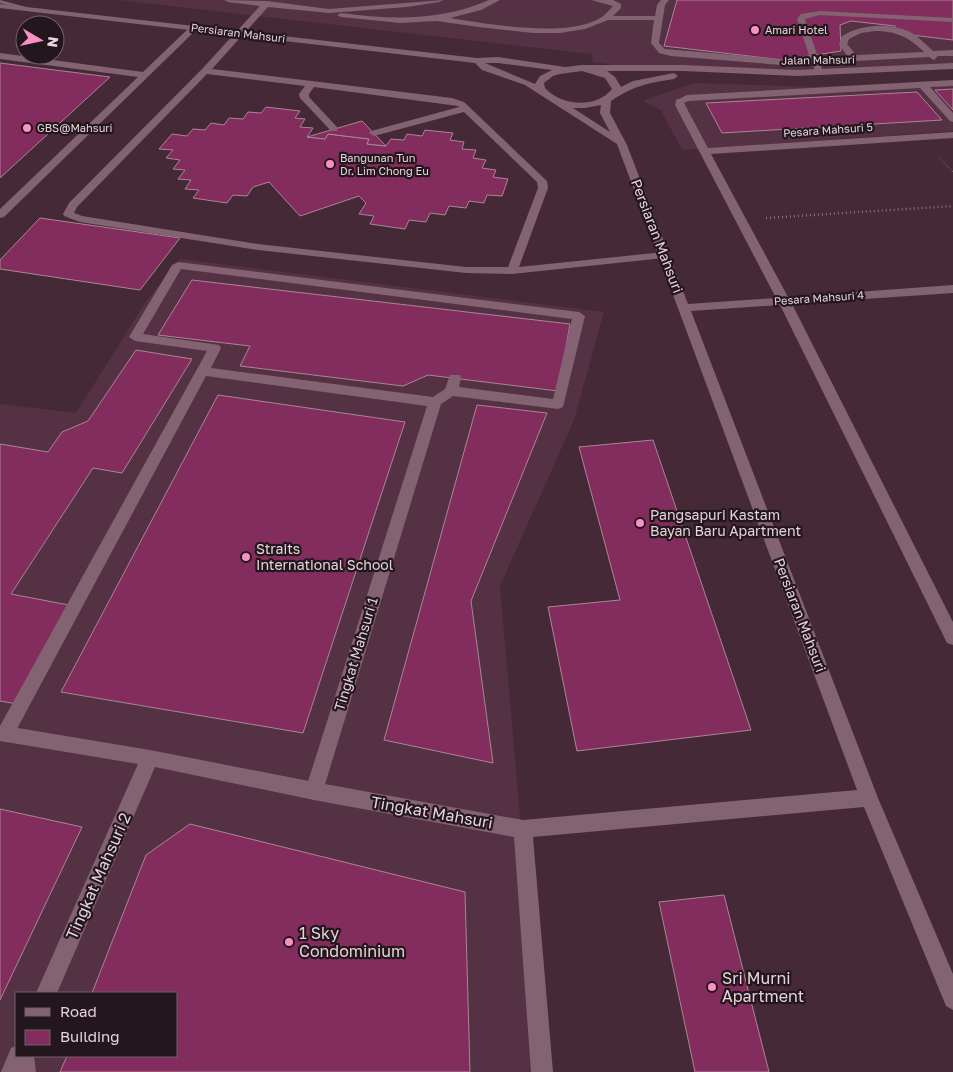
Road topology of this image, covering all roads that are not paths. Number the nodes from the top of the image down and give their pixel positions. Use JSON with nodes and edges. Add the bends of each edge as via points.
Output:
{"nodes":[{"id":1,"x":228,"y":0,"type":"edge"},
{"id":2,"x":439,"y":0,"type":"edge"},
{"id":3,"x":496,"y":0,"type":"edge"},
{"id":4,"x":595,"y":0,"type":"edge"},
{"id":5,"x":665,"y":0,"type":"edge"},
{"id":6,"x":0,"y":1,"type":"edge"},
{"id":7,"x":263,"y":2,"type":"edge"},
{"id":8,"x":0,"y":6,"type":"edge"},
{"id":9,"x":30,"y":9,"type":"junction"},
{"id":10,"x":0,"y":11,"type":"edge"},
{"id":11,"x":329,"y":11,"type":"junction"},
{"id":12,"x":436,"y":18,"type":"junction"},
{"id":13,"x":607,"y":18,"type":"junction"},
{"id":14,"x":658,"y":18,"type":"junction"},
{"id":15,"x":953,"y":20,"type":"edge"},
{"id":16,"x":194,"y":28,"type":"junction"},
{"id":17,"x":239,"y":34,"type":"junction"},
{"id":18,"x":953,"y":53,"type":"edge"},
{"id":19,"x":931,"y":54,"type":"junction"},
{"id":20,"x":0,"y":56,"type":"edge"},
{"id":21,"x":853,"y":58,"type":"junction"},
{"id":22,"x":814,"y":60,"type":"junction"},
{"id":23,"x":476,"y":61,"type":"junction"},
{"id":24,"x":949,"y":66,"type":"edge"},
{"id":25,"x":562,"y":69,"type":"junction"},
{"id":26,"x":591,"y":69,"type":"junction"},
{"id":27,"x":205,"y":71,"type":"junction"},
{"id":28,"x":684,"y":71,"type":"junction"},
{"id":29,"x":819,"y":72,"type":"junction"},
{"id":30,"x":953,"y":72,"type":"edge"},
{"id":31,"x":146,"y":75,"type":"junction"},
{"id":32,"x":953,"y":83,"type":"edge"},
{"id":33,"x":311,"y":84,"type":"junction"},
{"id":34,"x":923,"y":85,"type":"junction"},
{"id":35,"x":610,"y":97,"type":"junction"},
{"id":36,"x":552,"y":98,"type":"junction"},
{"id":37,"x":466,"y":108,"type":"junction"},
{"id":38,"x":953,"y":119,"type":"edge"},
{"id":39,"x":334,"y":129,"type":"dead end"},
{"id":40,"x":374,"y":133,"type":"dead end"},
{"id":41,"x":953,"y":134,"type":"edge"},
{"id":42,"x":622,"y":145,"type":"junction"},
{"id":43,"x":706,"y":151,"type":"junction"},
{"id":44,"x":0,"y":215,"type":"edge"},
{"id":45,"x":664,"y":255,"type":"junction"},
{"id":46,"x":512,"y":272,"type":"junction"},
{"id":47,"x":953,"y":289,"type":"edge"},
{"id":48,"x":784,"y":301,"type":"junction"},
{"id":49,"x":684,"y":308,"type":"junction"},
{"id":50,"x":203,"y":371,"type":"junction"},
{"id":51,"x":434,"y":402,"type":"junction"},
{"id":52,"x":953,"y":638,"type":"edge"},
{"id":53,"x":3,"y":734,"type":"edge"},
{"id":54,"x":150,"y":758,"type":"junction"},
{"id":55,"x":314,"y":791,"type":"junction"},
{"id":56,"x":869,"y":798,"type":"junction"},
{"id":57,"x":523,"y":828,"type":"junction"},
{"id":58,"x":46,"y":992,"type":"edge"},
{"id":59,"x":953,"y":999,"type":"edge"},
{"id":60,"x":19,"y":1057,"type":"edge"},
{"id":61,"x":24,"y":1057,"type":"edge"},
{"id":62,"x":12,"y":1072,"type":"edge"},
{"id":63,"x":25,"y":1072,"type":"edge"},
{"id":64,"x":542,"y":1072,"type":"edge"}],
"edges":[{"from":1,"to":7,"type":"street"},
{"from":2,"to":11,"type":"street"},
{"from":3,"to":12,"type":"street"},
{"from":4,"to":13,"type":"street","via":[[618,6]]},
{"from":5,"to":14,"type":"street"},
{"from":6,"to":9,"type":"street"},
{"from":7,"to":11,"type":"street"},
{"from":7,"to":17,"type":"street"},
{"from":8,"to":9,"type":"street","name":"Persiaran Mahsuri"},
{"from":9,"to":10,"type":"street"},
{"from":9,"to":16,"type":"street","name":"Persiaran Mahsuri"},
{"from":11,"to":12,"type":"street","via":[[370,20]]},
{"from":12,"to":13,"type":"street","via":[[496,27],[558,30],[578,28]]},
{"from":13,"to":14,"type":"street"},
{"from":14,"to":22,"type":"street","via":[[655,43],[662,51],[782,62]]},
{"from":15,"to":22,"type":"street","via":[[820,13],[804,16],[801,18]]},
{"from":16,"to":17,"type":"street","name":"Persiaran Mahsuri"},
{"from":16,"to":31,"type":"street"},
{"from":17,"to":23,"type":"street","name":"Persiaran Mahsuri"},
{"from":17,"to":27,"type":"street"},
{"from":18,"to":19,"type":"street"},
{"from":19,"to":21,"type":"street"},
{"from":19,"to":21,"type":"street","via":[[907,34],[876,29],[845,38],[843,44]]},
{"from":19,"to":24,"type":"street"},
{"from":20,"to":31,"type":"street"},
{"from":21,"to":22,"type":"street"},
{"from":22,"to":29,"type":"street"},
{"from":23,"to":25,"type":"street","name":"Persiaran Mahsuri","via":[[498,60]]},
{"from":23,"to":36,"type":"street","name":"Persiaran Mahsuri","via":[[485,68],[528,83]]},
{"from":24,"to":29,"type":"street","name":"Jalan Mahsuri"},
{"from":25,"to":26,"type":"street","name":"Persiaran Mahsuri"},
{"from":25,"to":36,"type":"street","via":[[541,80],[540,86]]},
{"from":26,"to":28,"type":"street","name":"Persiaran Mahsuri"},
{"from":26,"to":35,"type":"street","name":"Persiaran Mahsuri","via":[[611,77],[616,83],[617,89]]},
{"from":27,"to":33,"type":"street"},
{"from":27,"to":46,"type":"street","via":[[73,205],[68,214],[80,219],[258,247],[466,270]]},
{"from":28,"to":29,"type":"street","name":"Jalan Mahsuri"},
{"from":28,"to":30,"type":"street","name":"Jalan Mahsuri","via":[[824,79]]},
{"from":28,"to":35,"type":"street","via":[[636,83]]},
{"from":31,"to":44,"type":"street"},
{"from":32,"to":34,"type":"street"},
{"from":33,"to":37,"type":"street","via":[[452,100]]},
{"from":33,"to":39,"type":"street","via":[[304,98]]},
{"from":34,"to":38,"type":"street"},
{"from":34,"to":43,"type":"street","via":[[687,98],[680,101]]},
{"from":35,"to":36,"type":"street","via":[[598,103],[577,104]]},
{"from":35,"to":42,"type":"street","name":"Persiaran Mahsuri","via":[[605,114]]},
{"from":36,"to":42,"type":"street","name":"Persiaran Mahsuri"},
{"from":37,"to":40,"type":"street"},
{"from":37,"to":46,"type":"street","via":[[542,181],[543,188]]},
{"from":41,"to":43,"type":"street","name":"Pesara Mahsuri 5"},
{"from":42,"to":45,"type":"street","name":"Persiaran Mahsuri"},
{"from":43,"to":48,"type":"street"},
{"from":45,"to":46,"type":"street"},
{"from":45,"to":49,"type":"street","name":"Persiaran Mahsuri"},
{"from":47,"to":48,"type":"street","name":"Pesara Mahsuri 4"},
{"from":48,"to":49,"type":"street","name":"Pesara Mahsuri 4"},
{"from":48,"to":52,"type":"street"},
{"from":49,"to":56,"type":"street","name":"Persiaran Mahsuri"},
{"from":50,"to":51,"type":"street"},
{"from":50,"to":51,"type":"street","via":[[215,348],[135,337],[178,265],[579,316],[558,404],[522,393],[453,385]]},
{"from":50,"to":53,"type":"street"},
{"from":51,"to":55,"type":"street","name":"Tingkat Mahsuri 1"},
{"from":53,"to":54,"type":"street","name":"Tingkat Mahsuri"},
{"from":54,"to":55,"type":"street","name":"Tingkat Mahsuri"},
{"from":54,"to":58,"type":"street","name":"Tingkat Mahsuri 2"},
{"from":55,"to":57,"type":"street","name":"Tingkat Mahsuri"},
{"from":56,"to":57,"type":"street","name":"Tingkat Mahsuri"},
{"from":56,"to":59,"type":"street","name":"Persiaran Mahsuri"},
{"from":57,"to":64,"type":"street"},
{"from":60,"to":62,"type":"street"},
{"from":61,"to":63,"type":"street"}]}
